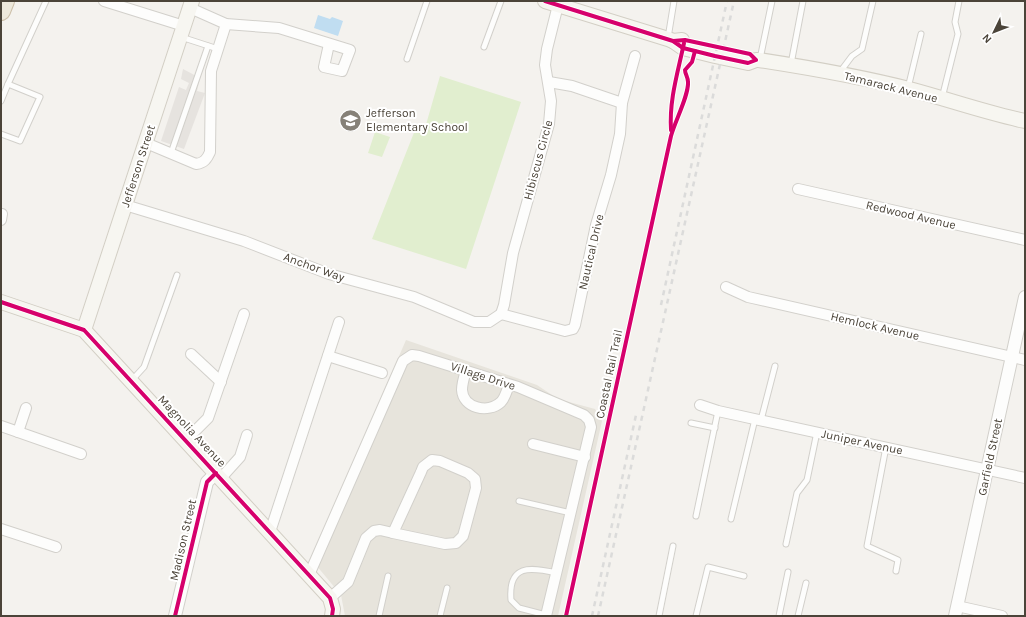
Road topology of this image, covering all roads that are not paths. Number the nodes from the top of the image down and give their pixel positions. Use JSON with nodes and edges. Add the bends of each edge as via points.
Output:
{"nodes":[{"id":1,"x":5,"y":1,"type":"edge"},
{"id":2,"x":46,"y":1,"type":"edge"},
{"id":3,"x":104,"y":1,"type":"edge"},
{"id":4,"x":427,"y":1,"type":"edge"},
{"id":5,"x":501,"y":1,"type":"edge"},
{"id":6,"x":674,"y":1,"type":"edge"},
{"id":7,"x":772,"y":1,"type":"edge"},
{"id":8,"x":803,"y":1,"type":"edge"},
{"id":9,"x":873,"y":1,"type":"edge"},
{"id":10,"x":959,"y":1,"type":"edge"},
{"id":11,"x":553,"y":3,"type":"edge"},
{"id":12,"x":191,"y":5,"type":"edge"},
{"id":13,"x":1,"y":11,"type":"edge"},
{"id":14,"x":226,"y":24,"type":"junction"},
{"id":15,"x":182,"y":31,"type":"junction"},
{"id":16,"x":921,"y":34,"type":"dead end"},
{"id":17,"x":670,"y":40,"type":"junction"},
{"id":18,"x":329,"y":44,"type":"dead end"},
{"id":19,"x":484,"y":47,"type":"dead end"},
{"id":20,"x":213,"y":48,"type":"junction"},
{"id":21,"x":635,"y":56,"type":"dead end"},
{"id":22,"x":407,"y":59,"type":"dead end"},
{"id":23,"x":758,"y":60,"type":"junction"},
{"id":24,"x":791,"y":65,"type":"junction"},
{"id":25,"x":838,"y":74,"type":"junction"},
{"id":26,"x":549,"y":82,"type":"junction"},
{"id":27,"x":8,"y":84,"type":"junction"},
{"id":28,"x":907,"y":89,"type":"junction"},
{"id":29,"x":942,"y":99,"type":"junction"},
{"id":30,"x":1,"y":101,"type":"edge"},
{"id":31,"x":622,"y":103,"type":"junction"},
{"id":32,"x":1025,"y":121,"type":"edge"},
{"id":33,"x":1,"y":134,"type":"edge"},
{"id":34,"x":146,"y":143,"type":"junction"},
{"id":35,"x":171,"y":153,"type":"junction"},
{"id":36,"x":798,"y":190,"type":"dead end"},
{"id":37,"x":125,"y":205,"type":"junction"},
{"id":38,"x":1025,"y":240,"type":"edge"},
{"id":39,"x":177,"y":275,"type":"dead end"},
{"id":40,"x":726,"y":287,"type":"dead end"},
{"id":41,"x":1025,"y":297,"type":"edge"},
{"id":42,"x":1,"y":302,"type":"edge"},
{"id":43,"x":244,"y":314,"type":"dead end"},
{"id":44,"x":501,"y":314,"type":"junction"},
{"id":45,"x":339,"y":322,"type":"dead end"},
{"id":46,"x":84,"y":330,"type":"junction"},
{"id":47,"x":191,"y":354,"type":"dead end"},
{"id":48,"x":328,"y":356,"type":"junction"},
{"id":49,"x":1012,"y":357,"type":"junction"},
{"id":50,"x":1025,"y":360,"type":"edge"},
{"id":51,"x":776,"y":366,"type":"dead end"},
{"id":52,"x":466,"y":371,"type":"junction"},
{"id":53,"x":382,"y":373,"type":"dead end"},
{"id":54,"x":132,"y":381,"type":"junction"},
{"id":55,"x":221,"y":382,"type":"junction"},
{"id":56,"x":509,"y":384,"type":"junction"},
{"id":57,"x":700,"y":405,"type":"dead end"},
{"id":58,"x":26,"y":408,"type":"dead end"},
{"id":59,"x":718,"y":411,"type":"junction"},
{"id":60,"x":758,"y":420,"type":"junction"},
{"id":61,"x":691,"y":424,"type":"dead end"},
{"id":62,"x":1,"y":426,"type":"edge"},
{"id":63,"x":715,"y":428,"type":"junction"},
{"id":64,"x":18,"y":432,"type":"junction"},
{"id":65,"x":817,"y":432,"type":"junction"},
{"id":66,"x":247,"y":435,"type":"dead end"},
{"id":67,"x":186,"y":440,"type":"junction"},
{"id":68,"x":533,"y":444,"type":"dead end"},
{"id":69,"x":886,"y":447,"type":"junction"},
{"id":70,"x":82,"y":454,"type":"dead end"},
{"id":71,"x":585,"y":457,"type":"junction"},
{"id":72,"x":987,"y":469,"type":"junction"},
{"id":73,"x":218,"y":475,"type":"junction"},
{"id":74,"x":1025,"y":478,"type":"edge"},
{"id":75,"x":519,"y":501,"type":"dead end"},
{"id":76,"x":571,"y":513,"type":"junction"},
{"id":77,"x":696,"y":516,"type":"dead end"},
{"id":78,"x":731,"y":519,"type":"dead end"},
{"id":79,"x":1,"y":529,"type":"edge"},
{"id":80,"x":270,"y":532,"type":"junction"},
{"id":81,"x":393,"y":533,"type":"junction"},
{"id":82,"x":786,"y":544,"type":"dead end"},
{"id":83,"x":673,"y":546,"type":"dead end"},
{"id":84,"x":56,"y":547,"type":"dead end"},
{"id":85,"x":896,"y":571,"type":"dead end"},
{"id":86,"x":788,"y":572,"type":"dead end"},
{"id":87,"x":556,"y":573,"type":"junction"},
{"id":88,"x":309,"y":575,"type":"junction"},
{"id":89,"x":388,"y":576,"type":"dead end"},
{"id":90,"x":744,"y":576,"type":"dead end"},
{"id":91,"x":806,"y":583,"type":"dead end"},
{"id":92,"x":447,"y":588,"type":"dead end"},
{"id":93,"x":330,"y":598,"type":"junction"},
{"id":94,"x":956,"y":611,"type":"edge"},
{"id":95,"x":175,"y":616,"type":"edge"},
{"id":96,"x":332,"y":616,"type":"edge"},
{"id":97,"x":379,"y":616,"type":"edge"},
{"id":98,"x":440,"y":616,"type":"edge"},
{"id":99,"x":546,"y":616,"type":"edge"},
{"id":100,"x":659,"y":616,"type":"edge"},
{"id":101,"x":696,"y":616,"type":"edge"},
{"id":102,"x":779,"y":616,"type":"edge"},
{"id":103,"x":798,"y":616,"type":"edge"},
{"id":104,"x":1002,"y":616,"type":"edge"}],
"edges":[{"from":1,"to":13,"type":"highway"},
{"from":2,"to":27,"type":"lane"},
{"from":3,"to":15,"type":"street"},
{"from":4,"to":22,"type":"lane"},
{"from":5,"to":19,"type":"lane"},
{"from":6,"to":17,"type":"lane"},
{"from":7,"to":23,"type":"lane"},
{"from":8,"to":24,"type":"lane"},
{"from":9,"to":25,"type":"lane","via":[[862,49],[852,56]]},
{"from":10,"to":29,"type":"lane","via":[[955,22],[958,34]]},
{"from":11,"to":17,"type":"main road","name":"Tamarack Avenue"},
{"from":11,"to":26,"type":"street","name":"Hibiscus Circle","via":[[545,65]]},
{"from":12,"to":14,"type":"street"},
{"from":12,"to":15,"type":"main road","name":"Jefferson Street"},
{"from":14,"to":18,"type":"street","via":[[279,28]]},
{"from":14,"to":20,"type":"street"},
{"from":15,"to":20,"type":"lane"},
{"from":15,"to":34,"type":"main road","name":"Jefferson Street"},
{"from":16,"to":28,"type":"lane"},
{"from":17,"to":23,"type":"main road","name":"Tamarack Avenue","via":[[685,40],[750,54]]},
{"from":20,"to":35,"type":"lane"},
{"from":20,"to":35,"type":"street","via":[[210,152],[207,158],[196,164]]},
{"from":21,"to":31,"type":"street","name":"Nautical Drive"},
{"from":23,"to":24,"type":"main road","name":"Tamarack Avenue"},
{"from":24,"to":25,"type":"main road","name":"Tamarack Avenue"},
{"from":25,"to":28,"type":"main road","name":"Tamarack Avenue"},
{"from":26,"to":31,"type":"street","via":[[572,86]]},
{"from":26,"to":44,"type":"street","name":"Hibiscus Circle","via":[[552,101],[549,124],[513,253]]},
{"from":27,"to":30,"type":"lane"},
{"from":27,"to":33,"type":"lane","via":[[40,98],[20,141]]},
{"from":28,"to":29,"type":"main road","name":"Tamarack Avenue"},
{"from":29,"to":32,"type":"main road","name":"Tamarack Avenue"},
{"from":31,"to":44,"type":"street","name":"Nautical Drive","via":[[620,134],[596,225],[573,329],[565,331]]},
{"from":34,"to":35,"type":"street"},
{"from":34,"to":37,"type":"main road","name":"Jefferson Street"},
{"from":36,"to":38,"type":"street","name":"Redwood Avenue"},
{"from":37,"to":44,"type":"street","name":"Anchor Way","via":[[244,241],[329,274],[414,297],[474,322],[489,322]]},
{"from":37,"to":46,"type":"main road","name":"Jefferson Street"},
{"from":39,"to":54,"type":"lane","via":[[144,367]]},
{"from":40,"to":49,"type":"street","name":"Hemlock Avenue","via":[[748,297]]},
{"from":41,"to":49,"type":"street","name":"Garfield Street"},
{"from":42,"to":46,"type":"main road","name":"Magnolia Avenue"},
{"from":43,"to":55,"type":"street"},
{"from":45,"to":48,"type":"street"},
{"from":46,"to":54,"type":"main road","name":"Magnolia Avenue"},
{"from":47,"to":55,"type":"street"},
{"from":48,"to":53,"type":"street"},
{"from":48,"to":80,"type":"street"},
{"from":49,"to":50,"type":"street","name":"Hemlock Avenue"},
{"from":49,"to":72,"type":"street","name":"Garfield Street"},
{"from":51,"to":60,"type":"lane"},
{"from":52,"to":56,"type":"street","name":"Village Drive"},
{"from":52,"to":56,"type":"street","via":[[462,386],[465,399],[470,404],[486,409],[495,407],[502,400]]},
{"from":52,"to":88,"type":"street","name":"Village Drive","via":[[412,355],[403,361]]},
{"from":54,"to":67,"type":"main road","name":"Magnolia Avenue"},
{"from":55,"to":67,"type":"street","via":[[208,418]]},
{"from":56,"to":71,"type":"street","name":"Village Drive","via":[[584,415],[591,427]]},
{"from":57,"to":59,"type":"street","name":"Juniper Avenue"},
{"from":58,"to":64,"type":"street"},
{"from":59,"to":60,"type":"street","name":"Juniper Avenue"},
{"from":59,"to":63,"type":"lane"},
{"from":60,"to":65,"type":"street","name":"Juniper Avenue"},
{"from":60,"to":78,"type":"lane"},
{"from":61,"to":63,"type":"lane"},
{"from":62,"to":64,"type":"street"},
{"from":63,"to":77,"type":"lane"},
{"from":64,"to":70,"type":"street"},
{"from":65,"to":69,"type":"street","name":"Juniper Avenue"},
{"from":65,"to":82,"type":"lane","via":[[807,480],[796,493]]},
{"from":66,"to":73,"type":"street","via":[[240,457]]},
{"from":67,"to":73,"type":"main road","name":"Magnolia Avenue"},
{"from":68,"to":71,"type":"street"},
{"from":69,"to":72,"type":"street","name":"Juniper Avenue"},
{"from":69,"to":85,"type":"lane","via":[[867,546],[898,560]]},
{"from":71,"to":76,"type":"street","name":"Village Drive"},
{"from":72,"to":74,"type":"street","name":"Juniper Avenue"},
{"from":72,"to":94,"type":"street","name":"Garfield Street"},
{"from":73,"to":80,"type":"main road","name":"Magnolia Avenue"},
{"from":73,"to":95,"type":"street","name":"Madison Street","via":[[207,482]]},
{"from":75,"to":76,"type":"lane"},
{"from":76,"to":87,"type":"street","name":"Village Drive"},
{"from":79,"to":84,"type":"street"},
{"from":80,"to":88,"type":"main road","name":"Magnolia Avenue"},
{"from":81,"to":81,"type":"street","via":[[445,544],[456,543],[463,536],[476,488],[475,479],[440,461],[432,460],[427,463],[420,472]]},
{"from":81,"to":93,"type":"street","via":[[374,531],[366,538],[348,582]]},
{"from":83,"to":100,"type":"lane"},
{"from":86,"to":102,"type":"lane"},
{"from":87,"to":99,"type":"street","name":"Village Drive"},
{"from":87,"to":99,"type":"lane","via":[[535,568],[523,570],[511,583],[511,600],[519,608]]},
{"from":88,"to":93,"type":"main road","name":"Magnolia Avenue"},
{"from":89,"to":97,"type":"lane"},
{"from":90,"to":101,"type":"lane","via":[[708,567]]},
{"from":91,"to":103,"type":"lane"},
{"from":92,"to":98,"type":"lane"},
{"from":93,"to":96,"type":"main road"},
{"from":94,"to":104,"type":"street"}]}
